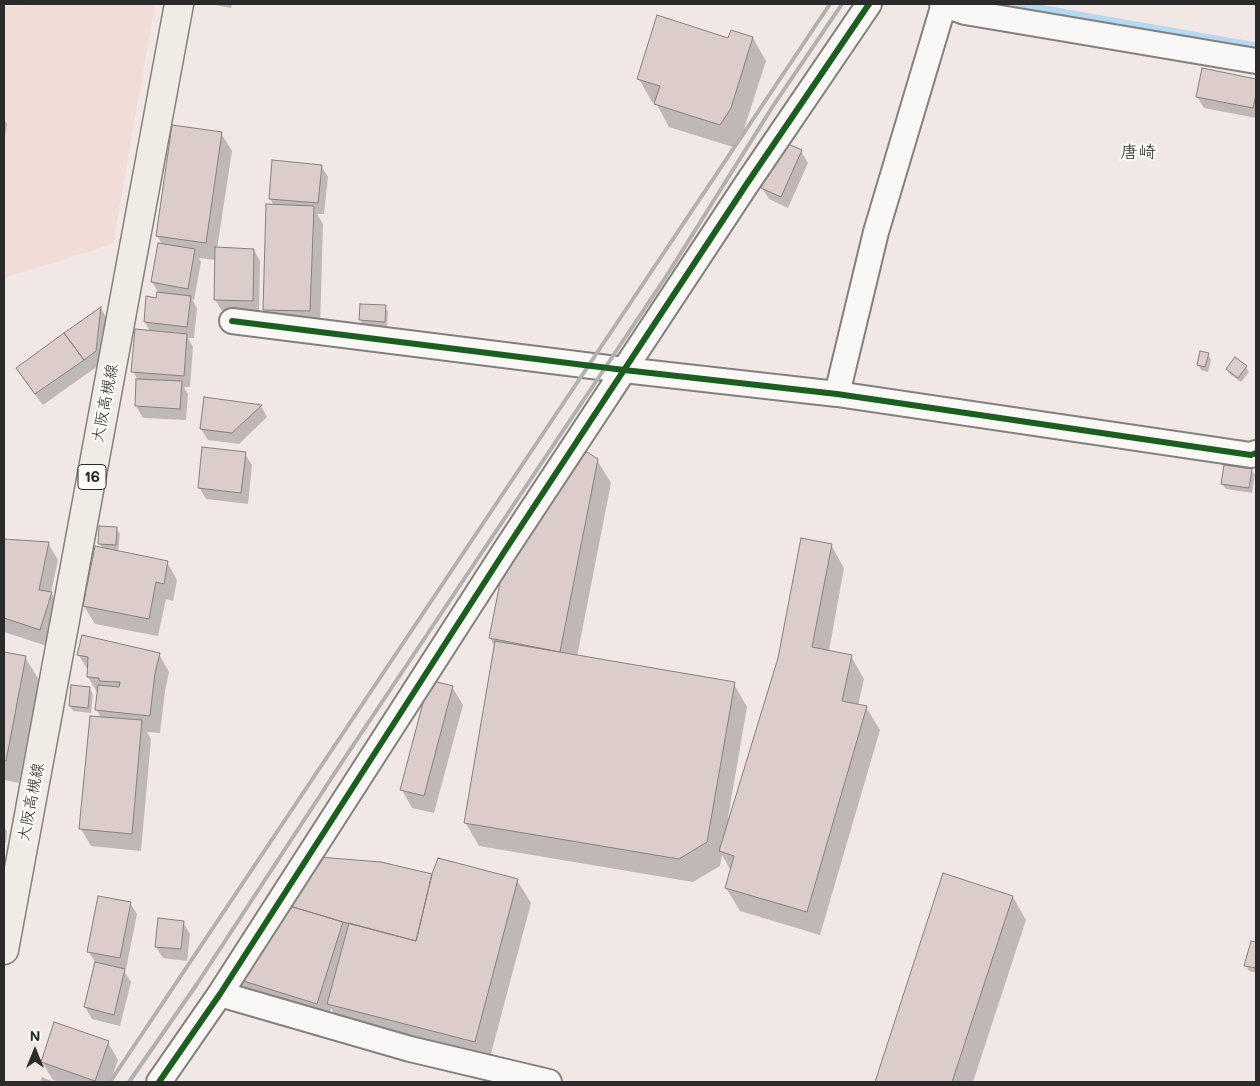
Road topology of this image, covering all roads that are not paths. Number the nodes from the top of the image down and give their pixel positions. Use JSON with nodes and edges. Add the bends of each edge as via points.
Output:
{"nodes":[{"id":1,"x":179,"y":4,"type":"edge"},
{"id":2,"x":869,"y":4,"type":"edge"},
{"id":3,"x":943,"y":4,"type":"edge"},
{"id":4,"x":1256,"y":61,"type":"edge"},
{"id":5,"x":232,"y":320,"type":"dead end"},
{"id":6,"x":624,"y":370,"type":"junction"},
{"id":7,"x":837,"y":394,"type":"junction"},
{"id":8,"x":1256,"y":453,"type":"edge"},
{"id":9,"x":4,"y":950,"type":"edge"},
{"id":10,"x":220,"y":994,"type":"junction"},
{"id":11,"x":160,"y":1082,"type":"edge"},
{"id":12,"x":549,"y":1082,"type":"edge"}],
"edges":[{"from":1,"to":9,"type":"main road","name":"大阪高槻線","number":"16"},
{"from":2,"to":6,"type":"street"},
{"from":3,"to":4,"type":"street","via":[[965,12]]},
{"from":3,"to":7,"type":"street","via":[[876,232]]},
{"from":5,"to":6,"type":"street"},
{"from":6,"to":7,"type":"street"},
{"from":6,"to":10,"type":"street"},
{"from":7,"to":8,"type":"street","via":[[1251,455]]},
{"from":10,"to":11,"type":"street"},
{"from":10,"to":12,"type":"street","via":[[410,1049]]}]}
